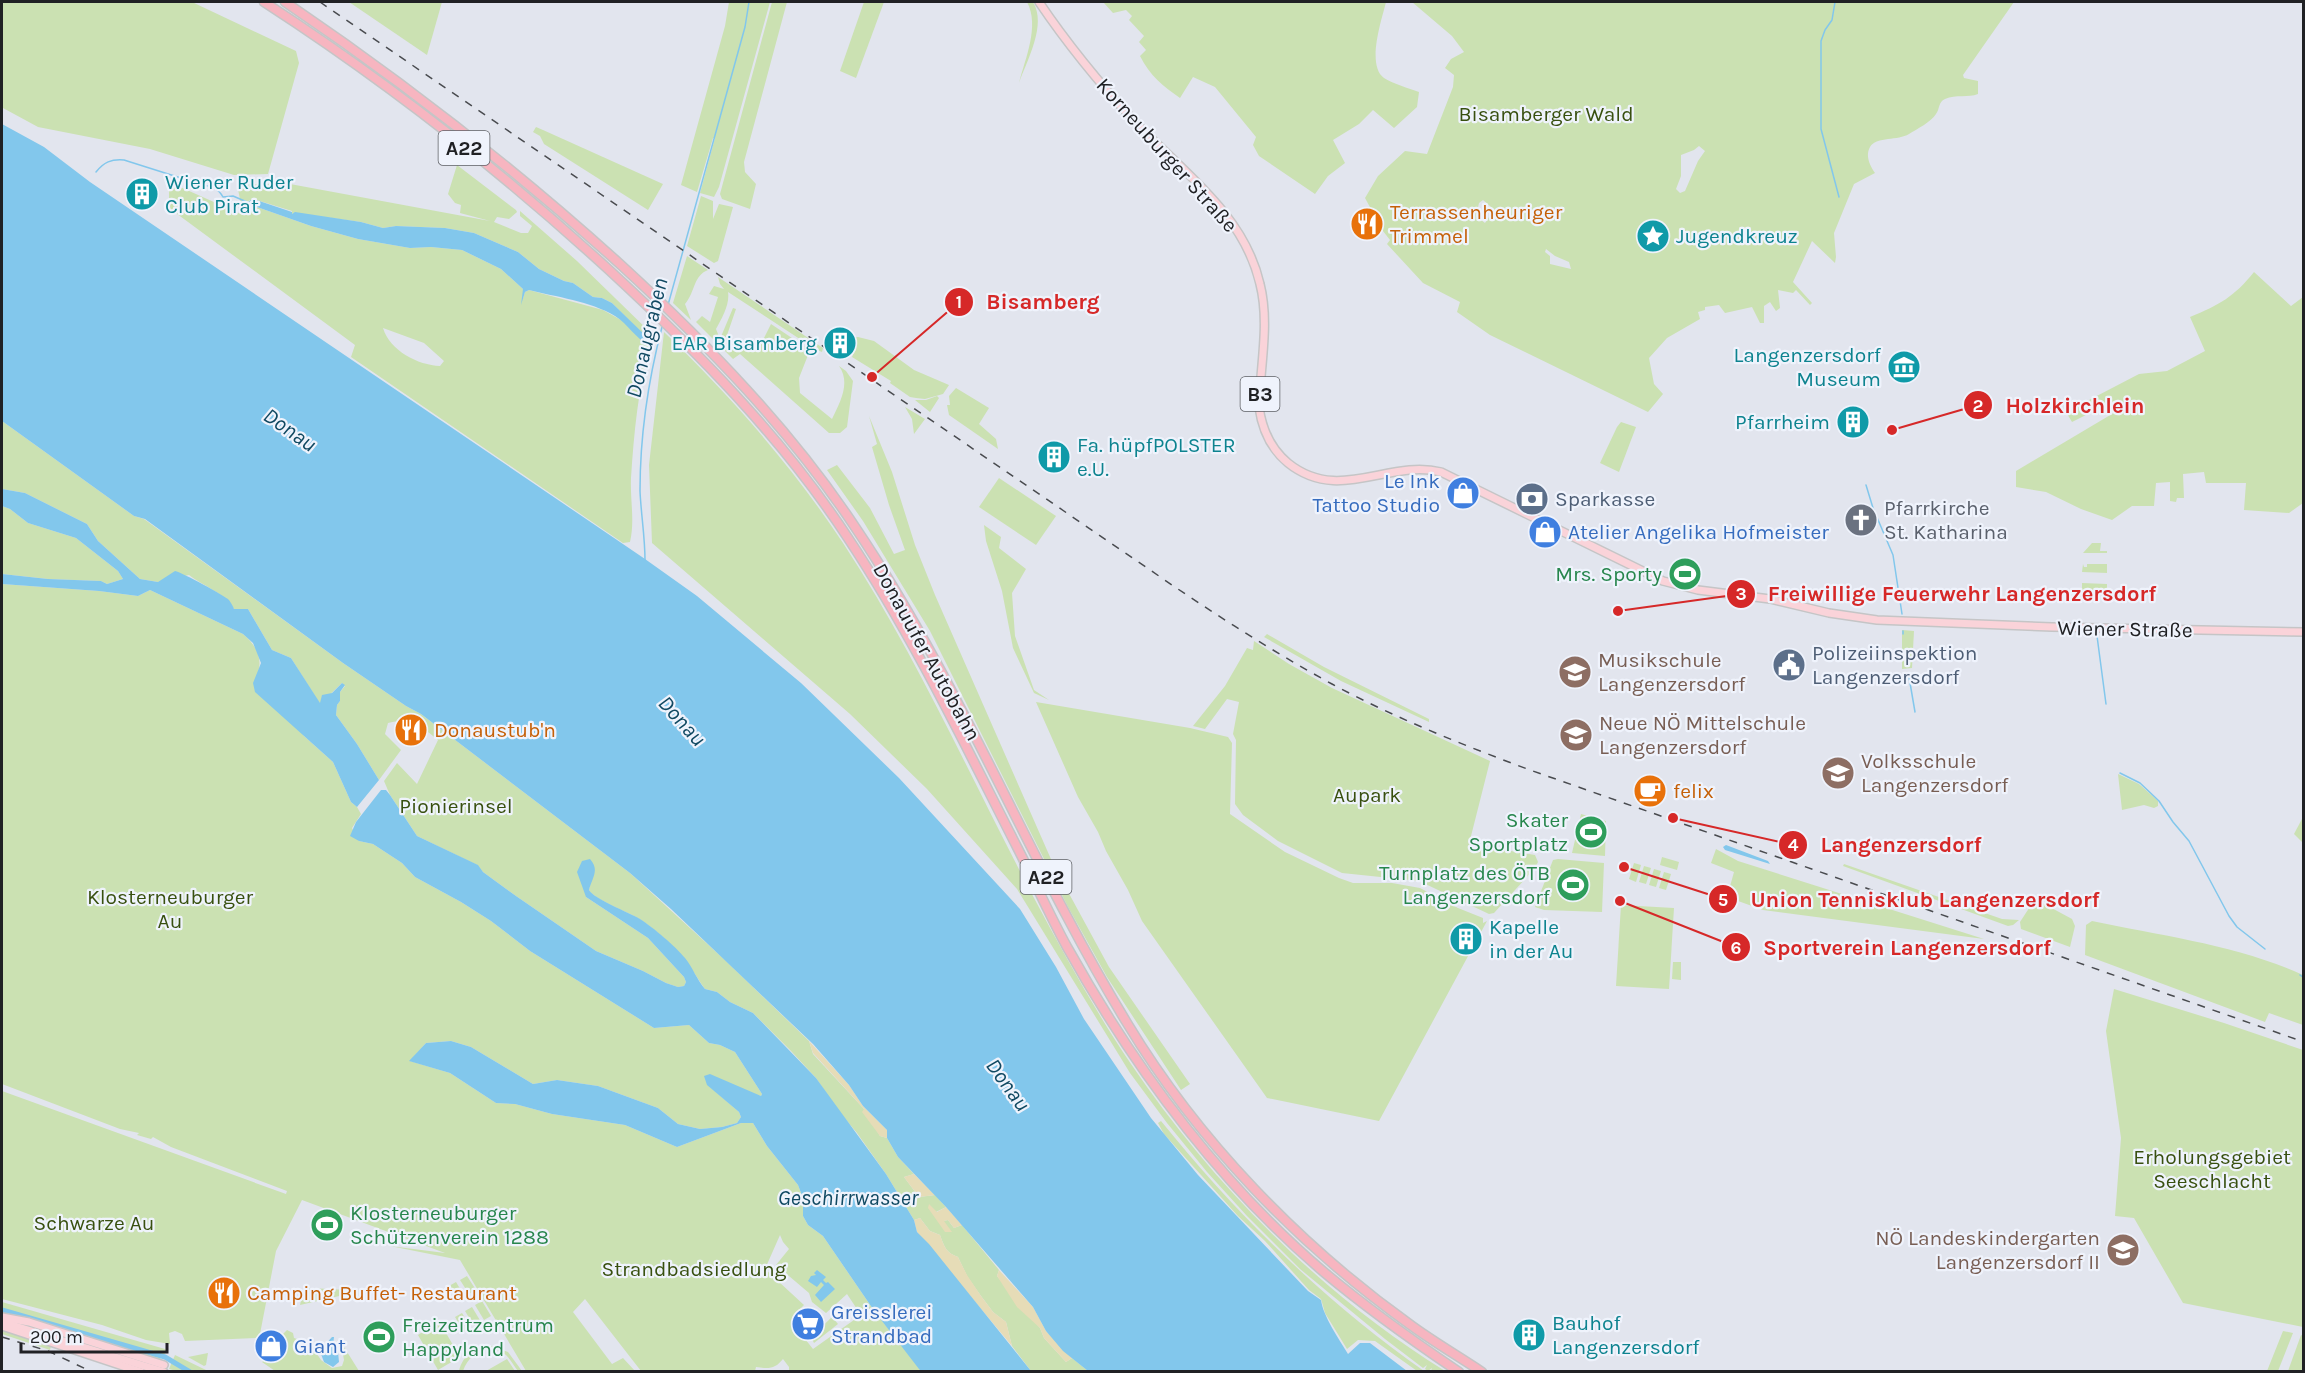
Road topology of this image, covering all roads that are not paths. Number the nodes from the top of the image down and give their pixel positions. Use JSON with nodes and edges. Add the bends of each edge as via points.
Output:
{"nodes":[{"id":1,"x":264,"y":2,"type":"edge"},
{"id":2,"x":285,"y":2,"type":"edge"},
{"id":3,"x":1039,"y":2,"type":"edge"},
{"id":4,"x":1663,"y":581,"type":"joint"},
{"id":5,"x":2304,"y":632,"type":"edge"},
{"id":6,"x":2,"y":1317,"type":"edge"},
{"id":7,"x":2,"y":1324,"type":"edge"},
{"id":8,"x":164,"y":1368,"type":"edge"},
{"id":9,"x":141,"y":1371,"type":"edge"},
{"id":10,"x":1460,"y":1371,"type":"edge"},
{"id":11,"x":1482,"y":1371,"type":"edge"}],
"edges":[{"from":1,"to":10,"type":"highway","name":"Donauufer Autobahn","number":"A22","via":[[361,69],[537,206],[652,310],[728,386],[789,457],[880,588],[1067,945],[1120,1035],[1181,1120],[1253,1204],[1322,1270],[1403,1334]]},
{"from":2,"to":11,"type":"highway","name":"Donauufer Autobahn","number":"A22","via":[[351,47],[539,192],[682,322],[776,423],[856,528],[922,637],[1078,939],[1129,1027],[1191,1114],[1263,1197],[1333,1263],[1411,1325]]},
{"from":3,"to":4,"type":"main road","name":"Korneuburger Straße","number":"B3","via":[[1095,76],[1221,207],[1244,242],[1263,298],[1260,414],[1268,438],[1282,458],[1308,475],[1335,481],[1421,469],[1441,472]]},
{"from":4,"to":5,"type":"main road","name":"Wiener Straße","number":"B3","via":[[1877,620]]},
{"from":6,"to":8,"type":"main road","via":[[153,1361]]},
{"from":7,"to":8,"type":"main road"},
{"from":7,"to":9,"type":"main road"}]}
